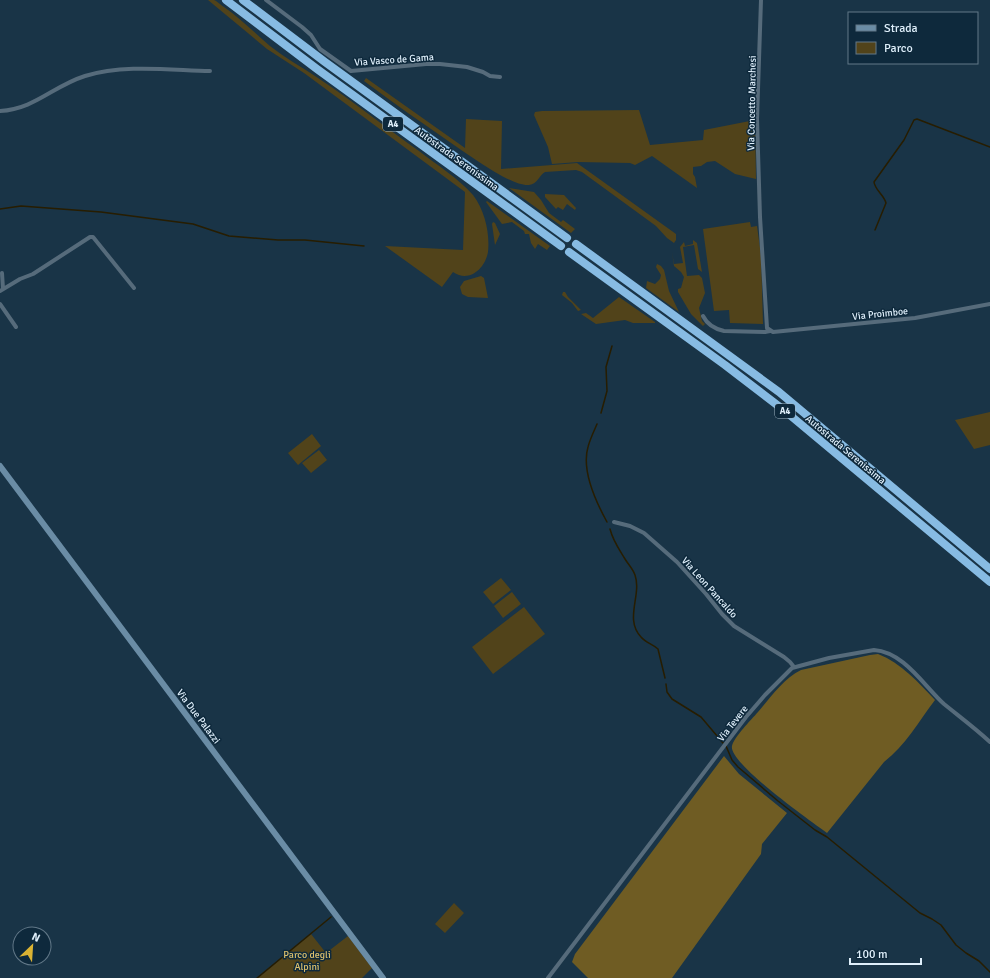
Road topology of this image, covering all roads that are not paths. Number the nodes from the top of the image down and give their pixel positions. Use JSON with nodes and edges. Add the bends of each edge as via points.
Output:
{"nodes":[{"id":1,"x":226,"y":0,"type":"edge"},
{"id":2,"x":243,"y":0,"type":"edge"},
{"id":3,"x":266,"y":0,"type":"edge"},
{"id":4,"x":761,"y":0,"type":"edge"},
{"id":5,"x":210,"y":71,"type":"dead end"},
{"id":6,"x":500,"y":77,"type":"dead end"},
{"id":7,"x":0,"y":111,"type":"edge"},
{"id":8,"x":567,"y":238,"type":"dead end"},
{"id":9,"x":576,"y":244,"type":"dead end"},
{"id":10,"x":561,"y":246,"type":"dead end"},
{"id":11,"x":569,"y":252,"type":"dead end"},
{"id":12,"x":2,"y":273,"type":"dead end"},
{"id":13,"x":134,"y":288,"type":"dead end"},
{"id":14,"x":2,"y":290,"type":"edge"},
{"id":15,"x":0,"y":304,"type":"edge"},
{"id":16,"x":990,"y":304,"type":"edge"},
{"id":17,"x":703,"y":316,"type":"dead end"},
{"id":18,"x":16,"y":327,"type":"dead end"},
{"id":19,"x":770,"y":331,"type":"junction"},
{"id":20,"x":0,"y":466,"type":"edge"},
{"id":21,"x":614,"y":522,"type":"dead end"},
{"id":22,"x":990,"y":569,"type":"edge"},
{"id":23,"x":990,"y":582,"type":"edge"},
{"id":24,"x":794,"y":667,"type":"junction"},
{"id":25,"x":990,"y":742,"type":"edge"},
{"id":26,"x":383,"y":978,"type":"edge"},
{"id":27,"x":548,"y":978,"type":"edge"}],
"edges":[{"from":1,"to":10,"type":"highway","name":"Autostrada Serenissima","number":"A4","via":[[317,70]]},
{"from":2,"to":8,"type":"highway","name":"Autostrada Serenissima","number":"A4"},
{"from":3,"to":6,"type":"street","name":"Via Vasco de Gama","via":[[311,35],[320,49],[351,70],[440,64],[467,67]]},
{"from":4,"to":19,"type":"street","name":"Via Concetto Marchesi","via":[[757,119],[767,328]]},
{"from":5,"to":7,"type":"street","via":[[146,69],[101,72],[70,82],[29,105]]},
{"from":9,"to":22,"type":"highway","name":"Autostrada Serenissima","number":"A4","via":[[779,392]]},
{"from":11,"to":23,"type":"highway","name":"Autostrada Serenissima","number":"A4","via":[[780,407]]},
{"from":12,"to":14,"type":"street"},
{"from":13,"to":14,"type":"street","via":[[93,237],[90,237],[33,274]]},
{"from":15,"to":18,"type":"street"},
{"from":16,"to":19,"type":"street","name":"Via Proimboe","via":[[915,318]]},
{"from":17,"to":19,"type":"street","name":"Via Proimboe","via":[[709,324],[724,332]]},
{"from":20,"to":26,"type":"street","name":"Via Due Palazzi"},
{"from":21,"to":24,"type":"street","name":"Via Leon Pancaldo","via":[[644,533],[677,562],[734,626],[784,657]]},
{"from":24,"to":25,"type":"street","name":"Via Tevere","via":[[829,658],[880,650],[913,671],[945,704]]},
{"from":24,"to":27,"type":"street","name":"Via Tevere","via":[[746,717]]}]}
